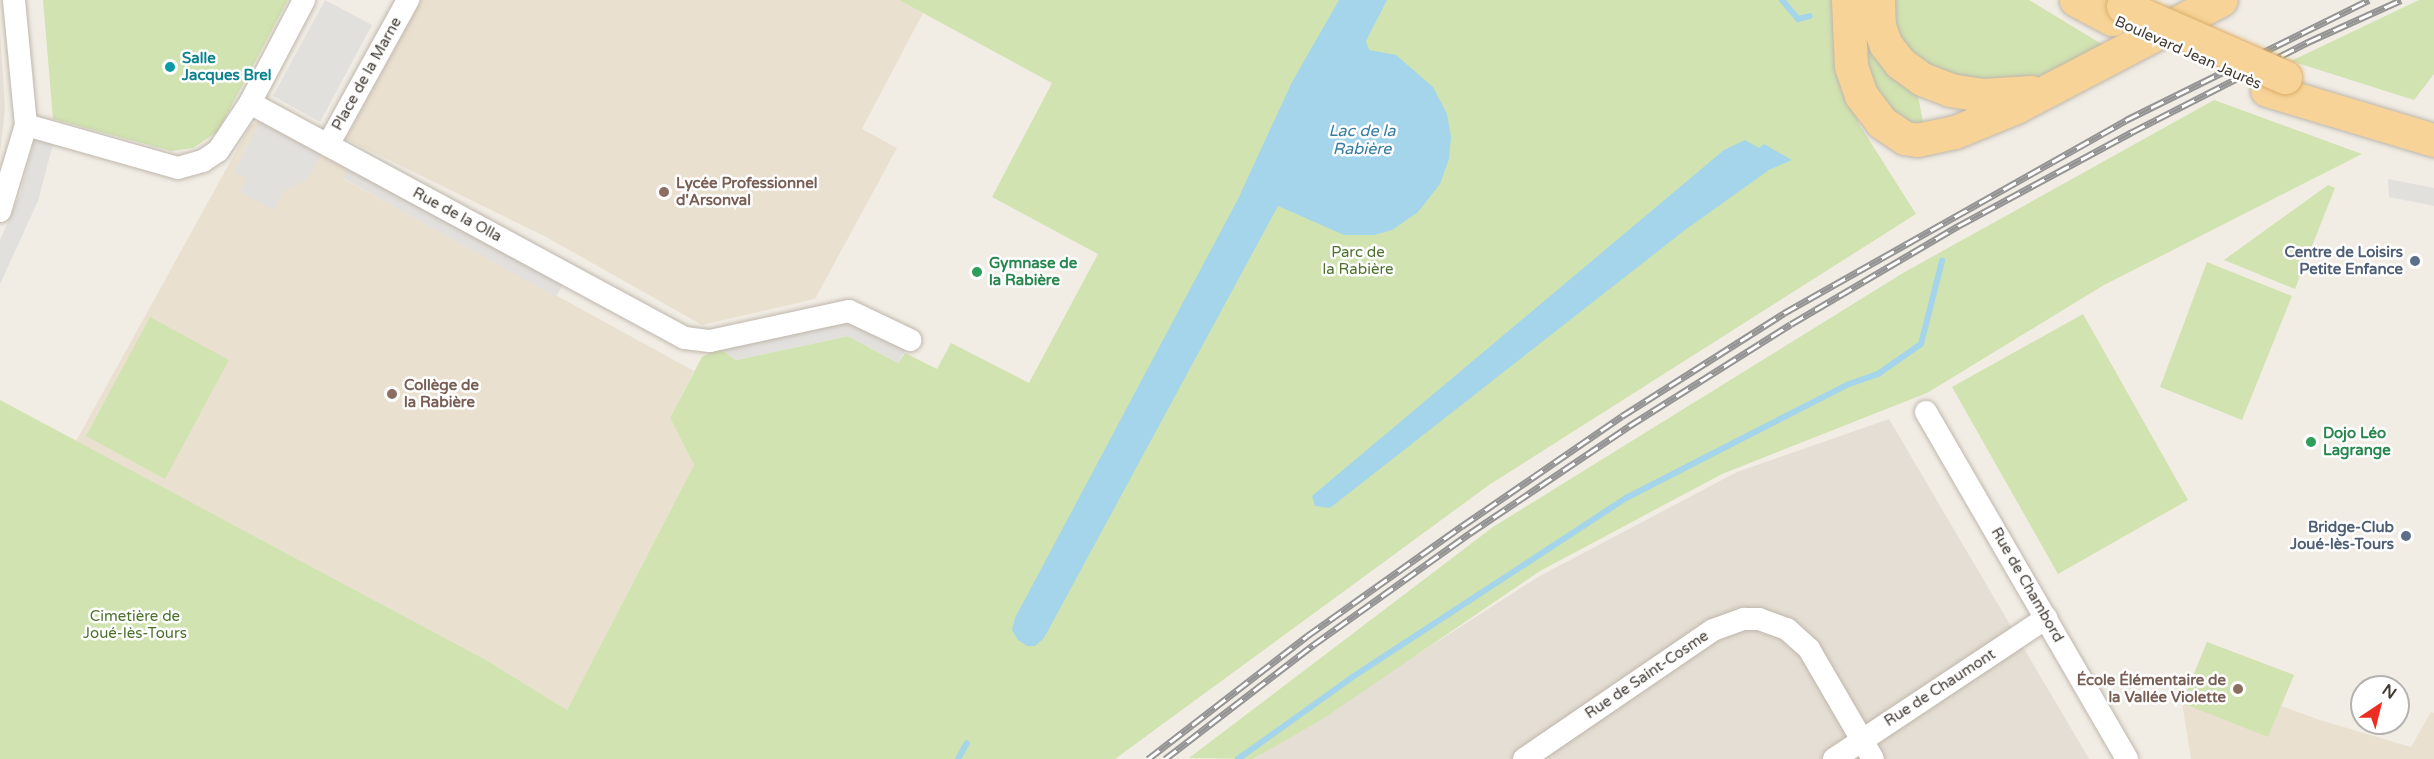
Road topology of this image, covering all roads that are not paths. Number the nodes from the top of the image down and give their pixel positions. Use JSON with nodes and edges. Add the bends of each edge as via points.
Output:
{"nodes":[{"id":1,"x":14,"y":0,"type":"edge"},
{"id":2,"x":304,"y":0,"type":"edge"},
{"id":3,"x":1848,"y":0,"type":"edge"},
{"id":4,"x":1878,"y":0,"type":"edge"},
{"id":5,"x":2076,"y":0,"type":"edge"},
{"id":6,"x":2222,"y":0,"type":"edge"},
{"id":7,"x":404,"y":1,"type":"edge"},
{"id":8,"x":2116,"y":8,"type":"edge"},
{"id":9,"x":1922,"y":79,"type":"junction"},
{"id":10,"x":2276,"y":83,"type":"junction"},
{"id":11,"x":2050,"y":88,"type":"junction"},
{"id":12,"x":250,"y":103,"type":"junction"},
{"id":13,"x":2434,"y":122,"type":"edge"},
{"id":14,"x":26,"y":125,"type":"junction"},
{"id":15,"x":1931,"y":137,"type":"junction"},
{"id":16,"x":2434,"y":140,"type":"edge"},
{"id":17,"x":328,"y":145,"type":"junction"},
{"id":18,"x":0,"y":212,"type":"edge"},
{"id":19,"x":910,"y":340,"type":"dead end"},
{"id":20,"x":1926,"y":412,"type":"dead end"},
{"id":21,"x":2046,"y":618,"type":"junction"},
{"id":22,"x":1868,"y":749,"type":"edge"},
{"id":23,"x":1524,"y":759,"type":"edge"},
{"id":24,"x":1834,"y":759,"type":"edge"},
{"id":25,"x":2127,"y":759,"type":"edge"}],
"edges":[{"from":1,"to":14,"type":"street"},
{"from":2,"to":12,"type":"street"},
{"from":3,"to":15,"type":"main road","via":[[1851,66],[1861,95],[1891,130],[1905,138]]},
{"from":4,"to":9,"type":"main road","via":[[1879,27],[1886,45],[1900,63]]},
{"from":5,"to":8,"type":"main road","name":"Boulevard Jean Jaurès"},
{"from":6,"to":11,"type":"main road"},
{"from":7,"to":17,"type":"street","name":"Place de la Marne"},
{"from":8,"to":10,"type":"main road","name":"Boulevard Jean Jaurès","bridge":true},
{"from":9,"to":11,"type":"main road","via":[[1950,90],[1983,95]]},
{"from":9,"to":15,"type":"main road","via":[[1931,110]]},
{"from":10,"to":13,"type":"main road"},
{"from":10,"to":16,"type":"main road"},
{"from":11,"to":15,"type":"main road","via":[[1985,122]]},
{"from":12,"to":14,"type":"street","via":[[218,151],[203,161],[178,168]]},
{"from":12,"to":17,"type":"street","name":"Rue de la Olla"},
{"from":14,"to":18,"type":"street"},
{"from":17,"to":19,"type":"street","name":"Rue de la Olla","via":[[685,338],[710,341],[849,311]]},
{"from":20,"to":21,"type":"street","name":"Rue de Chambord"},
{"from":21,"to":22,"type":"street","name":"Rue de Chaumont"},
{"from":21,"to":25,"type":"street","name":"Rue de Chambord"},
{"from":22,"to":23,"type":"street","name":"Rue de Saint-Cosme","via":[[1798,637],[1774,623],[1744,620],[1720,627],[1691,643]]},
{"from":22,"to":24,"type":"street","name":"Rue de Chaumont"}]}
